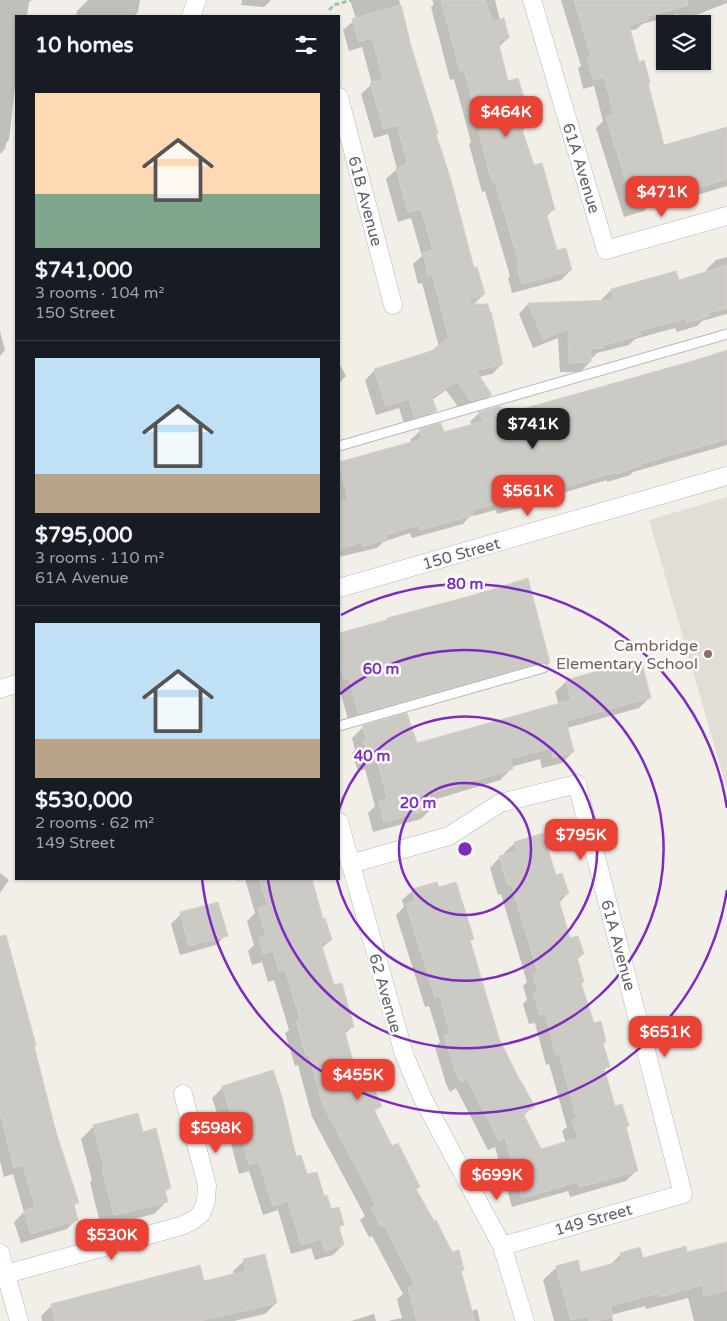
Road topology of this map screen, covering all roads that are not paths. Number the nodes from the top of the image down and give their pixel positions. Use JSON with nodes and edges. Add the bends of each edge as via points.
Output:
{"nodes":[{"id":1,"x":197,"y":0,"type":"edge"},
{"id":2,"x":532,"y":0,"type":"edge"},
{"id":3,"x":192,"y":15,"type":"edge"},
{"id":4,"x":340,"y":101,"type":"edge"},
{"id":5,"x":727,"y":216,"type":"edge"},
{"id":6,"x":393,"y":305,"type":"dead end"},
{"id":7,"x":727,"y":334,"type":"edge"},
{"id":8,"x":340,"y":446,"type":"edge"},
{"id":9,"x":727,"y":476,"type":"edge"},
{"id":10,"x":340,"y":588,"type":"edge"},
{"id":11,"x":543,"y":668,"type":"dead end"},
{"id":12,"x":15,"y":684,"type":"edge"},
{"id":13,"x":0,"y":689,"type":"edge"},
{"id":14,"x":340,"y":726,"type":"edge"},
{"id":15,"x":340,"y":826,"type":"edge"},
{"id":16,"x":350,"y":864,"type":"junction"},
{"id":17,"x":183,"y":1094,"type":"dead end"},
{"id":18,"x":683,"y":1194,"type":"joint"},
{"id":19,"x":502,"y":1246,"type":"junction"},
{"id":20,"x":0,"y":1253,"type":"edge"},
{"id":21,"x":6,"y":1274,"type":"junction"},
{"id":22,"x":19,"y":1321,"type":"edge"},
{"id":23,"x":526,"y":1321,"type":"edge"}],
"edges":[{"from":1,"to":3,"type":"street"},
{"from":2,"to":5,"type":"street","name":"61A Avenue","via":[[606,250]]},
{"from":4,"to":6,"type":"street","name":"61B Avenue"},
{"from":7,"to":8,"type":"lane"},
{"from":9,"to":10,"type":"street","name":"150 Street"},
{"from":11,"to":14,"type":"lane"},
{"from":12,"to":13,"type":"street"},
{"from":15,"to":16,"type":"street","name":"62 Avenue"},
{"from":16,"to":18,"type":"street","name":"61A Avenue","via":[[449,836],[500,803],[577,784]]},
{"from":16,"to":19,"type":"street","name":"62 Avenue","via":[[404,1054],[423,1099]]},
{"from":17,"to":21,"type":"street","via":[[207,1185],[201,1214],[181,1226]]},
{"from":18,"to":19,"type":"street","name":"149 Street"},
{"from":19,"to":23,"type":"street","name":"62 Avenue"},
{"from":20,"to":21,"type":"street"},
{"from":21,"to":22,"type":"street"}]}
